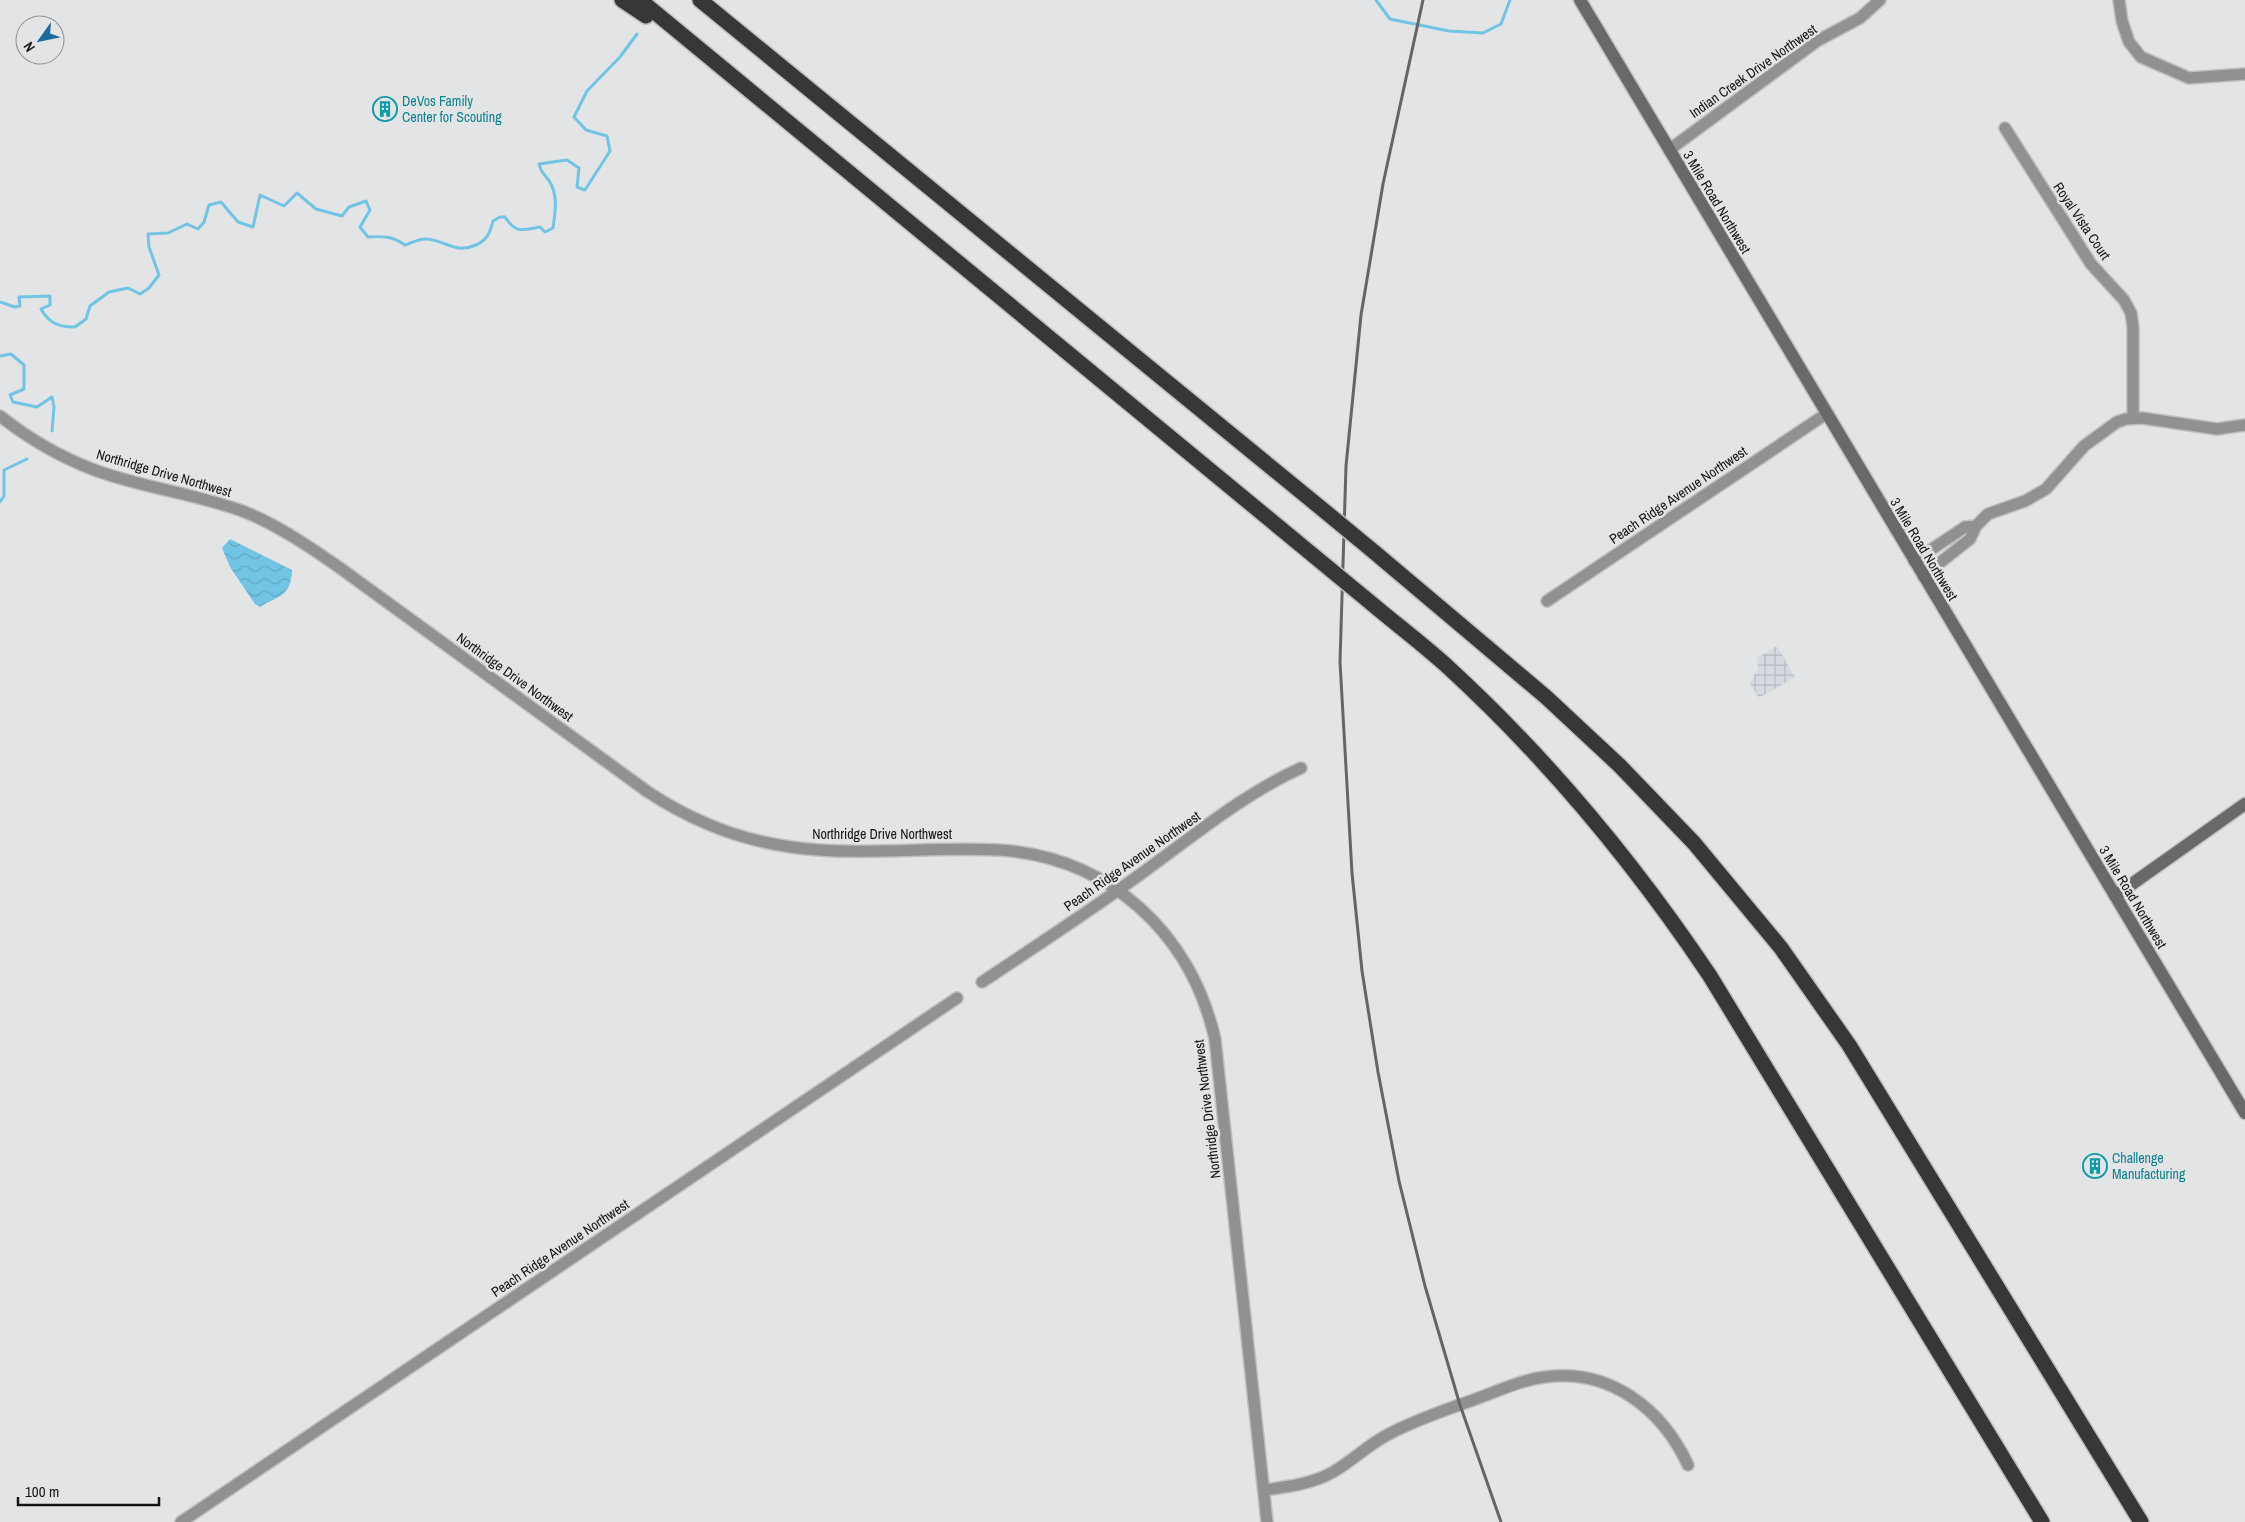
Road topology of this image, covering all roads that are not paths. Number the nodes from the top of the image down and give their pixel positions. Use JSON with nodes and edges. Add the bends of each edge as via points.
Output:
{"nodes":[{"id":1,"x":622,"y":0,"type":"edge"},
{"id":2,"x":640,"y":0,"type":"edge"},
{"id":3,"x":700,"y":0,"type":"edge"},
{"id":4,"x":713,"y":0,"type":"edge"},
{"id":5,"x":1580,"y":0,"type":"edge"},
{"id":6,"x":1880,"y":0,"type":"edge"},
{"id":7,"x":2119,"y":0,"type":"edge"},
{"id":8,"x":723,"y":70,"type":"junction"},
{"id":9,"x":2245,"y":74,"type":"edge"},
{"id":10,"x":794,"y":77,"type":"junction"},
{"id":11,"x":2005,"y":128,"type":"dead end"},
{"id":12,"x":1668,"y":150,"type":"junction"},
{"id":13,"x":1826,"y":414,"type":"junction"},
{"id":14,"x":0,"y":416,"type":"edge"},
{"id":15,"x":2133,"y":418,"type":"junction"},
{"id":16,"x":2245,"y":425,"type":"edge"},
{"id":17,"x":1976,"y":526,"type":"junction"},
{"id":18,"x":1914,"y":560,"type":"junction"},
{"id":19,"x":1923,"y":576,"type":"junction"},
{"id":20,"x":1547,"y":601,"type":"dead end"},
{"id":21,"x":1301,"y":768,"type":"dead end"},
{"id":22,"x":2245,"y":804,"type":"edge"},
{"id":23,"x":1118,"y":890,"type":"junction"},
{"id":24,"x":2115,"y":896,"type":"junction"},
{"id":25,"x":982,"y":982,"type":"dead end"},
{"id":26,"x":956,"y":998,"type":"dead end"},
{"id":27,"x":2245,"y":1113,"type":"edge"},
{"id":28,"x":1688,"y":1466,"type":"dead end"},
{"id":29,"x":1264,"y":1490,"type":"junction"},
{"id":30,"x":180,"y":1522,"type":"edge"},
{"id":31,"x":1267,"y":1522,"type":"edge"},
{"id":32,"x":2042,"y":1522,"type":"edge"},
{"id":33,"x":2141,"y":1522,"type":"edge"}],
"edges":[{"from":1,"to":8,"type":"highway"},
{"from":2,"to":8,"type":"highway"},
{"from":3,"to":10,"type":"highway"},
{"from":4,"to":10,"type":"highway"},
{"from":5,"to":12,"type":"main road","name":"3 Mile Road Northwest"},
{"from":6,"to":12,"type":"street","name":"Indian Creek Drive Northwest","via":[[1860,18],[1817,41]]},
{"from":7,"to":9,"type":"street","via":[[2129,42],[2141,57],[2189,78]]},
{"from":8,"to":32,"type":"highway","bridge":true,"via":[[1448,667],[1505,722],[1588,812],[1671,918],[1710,976]]},
{"from":10,"to":33,"type":"highway","bridge":true,"via":[[1316,504],[1546,697],[1627,772],[1694,842],[1781,948],[1850,1045]]},
{"from":11,"to":15,"type":"street","name":"Royal Vista Court","via":[[2091,264],[2124,300],[2131,313]]},
{"from":12,"to":13,"type":"main road","name":"3 Mile Road Northwest"},
{"from":13,"to":18,"type":"main road","name":"3 Mile Road Northwest"},
{"from":13,"to":20,"type":"street","name":"Peach Ridge Avenue Northwest"},
{"from":14,"to":23,"type":"street","name":"Northridge Drive Northwest","via":[[43,446],[91,469],[233,508],[293,536],[648,792],[705,824],[758,842],[812,849],[977,850],[1026,854],[1075,867]]},
{"from":15,"to":16,"type":"street","via":[[2216,429]]},
{"from":15,"to":17,"type":"street","via":[[2117,422],[2096,435],[2036,496],[1988,514]]},
{"from":17,"to":18,"type":"street","via":[[1965,527]]},
{"from":17,"to":19,"type":"street","via":[[1970,539]]},
{"from":18,"to":19,"type":"main road","name":"3 Mile Road Northwest"},
{"from":19,"to":24,"type":"main road","name":"3 Mile Road Northwest"},
{"from":21,"to":23,"type":"street","name":"Peach Ridge Avenue Northwest","via":[[1280,777]]},
{"from":22,"to":24,"type":"main road"},
{"from":23,"to":25,"type":"street","name":"Peach Ridge Avenue Northwest"},
{"from":23,"to":29,"type":"street","name":"Northridge Drive Northwest","via":[[1149,916],[1180,954],[1197,983],[1212,1028],[1220,1073]]},
{"from":24,"to":27,"type":"main road","name":"3 Mile Road Northwest"},
{"from":26,"to":30,"type":"street","name":"Peach Ridge Avenue Northwest"},
{"from":28,"to":29,"type":"street","via":[[1665,1426],[1629,1394],[1592,1379],[1556,1376],[1514,1385],[1402,1428],[1316,1480]]},
{"from":29,"to":31,"type":"street","name":"Northridge Drive Northwest"}]}
